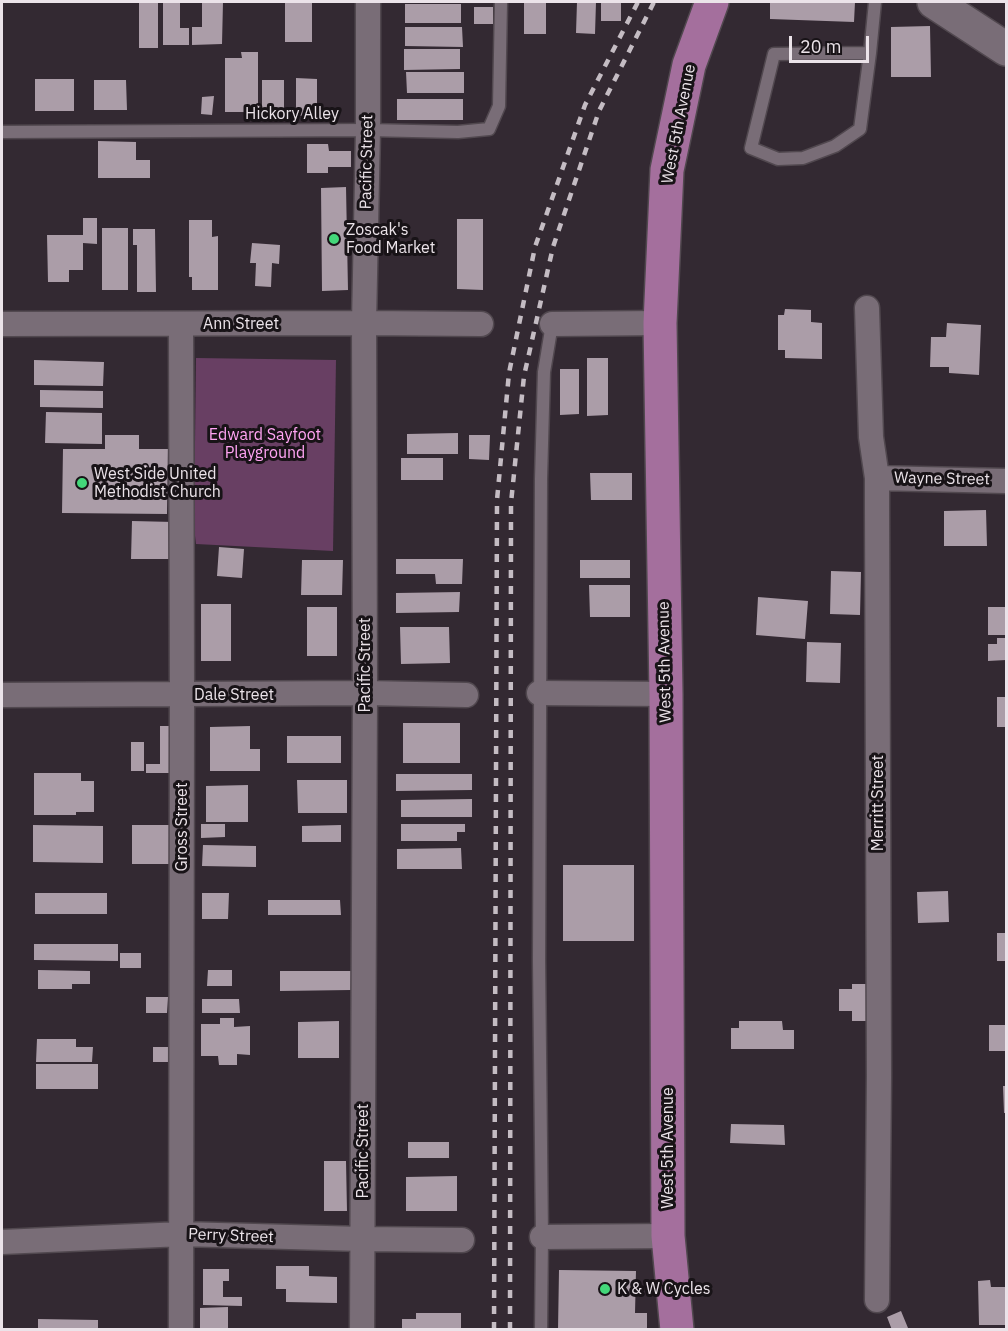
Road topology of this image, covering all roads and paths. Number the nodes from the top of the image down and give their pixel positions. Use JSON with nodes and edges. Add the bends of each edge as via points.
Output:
{"nodes":[{"id":1,"x":368,"y":2,"type":"edge"},
{"id":2,"x":501,"y":2,"type":"edge"},
{"id":3,"x":712,"y":2,"type":"edge"},
{"id":4,"x":875,"y":2,"type":"edge"},
{"id":5,"x":934,"y":2,"type":"edge"},
{"id":6,"x":1006,"y":49,"type":"edge"},
{"id":7,"x":870,"y":53,"type":"junction"},
{"id":8,"x":368,"y":130,"type":"junction"},
{"id":9,"x":2,"y":132,"type":"edge"},
{"id":10,"x":867,"y":308,"type":"dead end"},
{"id":11,"x":364,"y":323,"type":"junction"},
{"id":12,"x":660,"y":323,"type":"junction"},
{"id":13,"x":2,"y":324,"type":"edge"},
{"id":14,"x":181,"y":324,"type":"junction"},
{"id":15,"x":481,"y":324,"type":"dead end"},
{"id":16,"x":552,"y":324,"type":"joint"},
{"id":17,"x":877,"y":478,"type":"junction"},
{"id":18,"x":1006,"y":481,"type":"edge"},
{"id":19,"x":365,"y":693,"type":"junction"},
{"id":20,"x":539,"y":693,"type":"junction"},
{"id":21,"x":666,"y":694,"type":"junction"},
{"id":22,"x":2,"y":695,"type":"edge"},
{"id":23,"x":182,"y":695,"type":"junction"},
{"id":24,"x":466,"y":695,"type":"dead end"},
{"id":25,"x":182,"y":1234,"type":"junction"},
{"id":26,"x":668,"y":1236,"type":"junction"},
{"id":27,"x":542,"y":1237,"type":"junction"},
{"id":28,"x":362,"y":1239,"type":"junction"},
{"id":29,"x":462,"y":1240,"type":"dead end"},
{"id":30,"x":2,"y":1242,"type":"edge"},
{"id":31,"x":877,"y":1300,"type":"dead end"},
{"id":32,"x":181,"y":1329,"type":"edge"},
{"id":33,"x":362,"y":1329,"type":"edge"},
{"id":34,"x":541,"y":1329,"type":"edge"},
{"id":35,"x":676,"y":1329,"type":"edge"}],
"edges":[{"from":1,"to":8,"type":"street","name":"Pacific Street"},
{"from":2,"to":8,"type":"lane","name":"Hickory Alley","via":[[499,106],[489,129]]},
{"from":3,"to":12,"type":"main road","name":"West 5th Avenue","via":[[689,65],[667,170]]},
{"from":4,"to":7,"type":"lane"},
{"from":5,"to":6,"type":"street"},
{"from":7,"to":7,"type":"lane","via":[[860,129],[835,146],[803,158],[778,159],[751,148],[774,54]]},
{"from":8,"to":9,"type":"lane","name":"Hickory Alley"},
{"from":8,"to":11,"type":"street","name":"Pacific Street"},
{"from":10,"to":17,"type":"street","name":"Merritt Street","via":[[871,437]]},
{"from":11,"to":14,"type":"street","name":"Ann Street"},
{"from":11,"to":15,"type":"street","name":"Ann Street"},
{"from":11,"to":19,"type":"street","name":"Pacific Street"},
{"from":12,"to":16,"type":"street"},
{"from":12,"to":21,"type":"main road","name":"West 5th Avenue"},
{"from":13,"to":14,"type":"street","name":"Ann Street"},
{"from":14,"to":23,"type":"street","name":"Gross Street"},
{"from":16,"to":20,"type":"lane","via":[[544,372]]},
{"from":17,"to":18,"type":"street","name":"Wayne Street"},
{"from":17,"to":31,"type":"street","name":"Merritt Street"},
{"from":19,"to":23,"type":"street","name":"Dale Street"},
{"from":19,"to":24,"type":"street","name":"Dale Street"},
{"from":19,"to":28,"type":"street","name":"Pacific Street"},
{"from":20,"to":21,"type":"street"},
{"from":20,"to":27,"type":"lane"},
{"from":21,"to":26,"type":"main road","name":"West 5th Avenue"},
{"from":22,"to":23,"type":"street","name":"Dale Street"},
{"from":23,"to":25,"type":"street","name":"Gross Street"},
{"from":25,"to":28,"type":"street","name":"Perry Street"},
{"from":25,"to":30,"type":"street","name":"Perry Street"},
{"from":25,"to":32,"type":"street","name":"Gross Street"},
{"from":26,"to":27,"type":"street"},
{"from":26,"to":35,"type":"main road","name":"West 5th Avenue"},
{"from":27,"to":34,"type":"lane"},
{"from":28,"to":29,"type":"street","name":"Perry Street"},
{"from":28,"to":33,"type":"street","name":"Pacific Street"}]}
